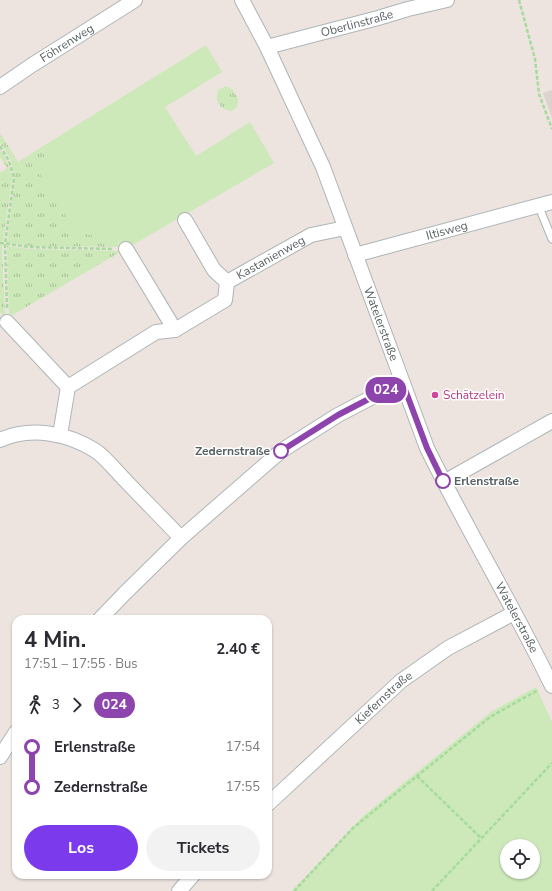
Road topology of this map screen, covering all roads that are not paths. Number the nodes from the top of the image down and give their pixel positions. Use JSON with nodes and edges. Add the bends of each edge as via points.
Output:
{"nodes":[{"id":1,"x":135,"y":0,"type":"edge"},
{"id":2,"x":242,"y":0,"type":"edge"},
{"id":3,"x":447,"y":0,"type":"edge"},
{"id":4,"x":406,"y":4,"type":"edge"},
{"id":5,"x":267,"y":47,"type":"junction"},
{"id":6,"x":0,"y":87,"type":"edge"},
{"id":7,"x":545,"y":204,"type":"edge"},
{"id":8,"x":185,"y":220,"type":"dead end"},
{"id":9,"x":345,"y":228,"type":"junction"},
{"id":10,"x":552,"y":239,"type":"edge"},
{"id":11,"x":126,"y":249,"type":"road end"},
{"id":12,"x":355,"y":255,"type":"junction"},
{"id":13,"x":227,"y":282,"type":"junction"},
{"id":14,"x":7,"y":322,"type":"road end"},
{"id":15,"x":175,"y":330,"type":"junction"},
{"id":16,"x":403,"y":384,"type":"junction"},
{"id":17,"x":68,"y":387,"type":"junction"},
{"id":18,"x":552,"y":421,"type":"edge"},
{"id":19,"x":60,"y":435,"type":"junction"},
{"id":20,"x":0,"y":440,"type":"edge"},
{"id":21,"x":444,"y":482,"type":"junction"},
{"id":22,"x":181,"y":538,"type":"junction"},
{"id":23,"x":514,"y":613,"type":"junction"},
{"id":24,"x":104,"y":615,"type":"edge"},
{"id":25,"x":552,"y":685,"type":"edge"},
{"id":26,"x":12,"y":738,"type":"edge"},
{"id":27,"x":0,"y":757,"type":"edge"},
{"id":28,"x":272,"y":800,"type":"edge"},
{"id":29,"x":190,"y":879,"type":"edge"},
{"id":30,"x":179,"y":891,"type":"edge"}],
"edges":[{"from":1,"to":6,"type":"street","name":"Föhrenweg"},
{"from":2,"to":5,"type":"street","name":"Watelerstraße"},
{"from":3,"to":4,"type":"street","name":"Oberlinstraße"},
{"from":4,"to":5,"type":"street","name":"Oberlinstraße","via":[[378,18]]},
{"from":5,"to":9,"type":"street","name":"Watelerstraße","via":[[323,167]]},
{"from":7,"to":10,"type":"lane","name":"Iltisweg"},
{"from":7,"to":12,"type":"street","name":"Iltisweg"},
{"from":8,"to":13,"type":"street","via":[[214,270]]},
{"from":9,"to":12,"type":"street","name":"Watelerstraße"},
{"from":9,"to":13,"type":"street","name":"Kastanienweg","via":[[311,235]]},
{"from":11,"to":15,"type":"street"},
{"from":12,"to":16,"type":"street","name":"Watelerstraße"},
{"from":13,"to":15,"type":"street","name":"Kastanienweg","via":[[225,300]]},
{"from":14,"to":17,"type":"street"},
{"from":15,"to":17,"type":"street","name":"Kastanienweg","via":[[156,332]]},
{"from":16,"to":21,"type":"street","name":"Watelerstraße","via":[[427,448]]},
{"from":16,"to":22,"type":"street","via":[[338,415],[281,451]]},
{"from":17,"to":19,"type":"street"},
{"from":18,"to":21,"type":"street"},
{"from":19,"to":20,"type":"street","via":[[29,432]]},
{"from":19,"to":22,"type":"street","via":[[78,441],[97,452]]},
{"from":21,"to":23,"type":"street","name":"Watelerstraße"},
{"from":22,"to":24,"type":"street"},
{"from":23,"to":25,"type":"street","name":"Watelerstraße"},
{"from":23,"to":28,"type":"street","name":"Kiefernstraße","via":[[448,648],[401,681]]},
{"from":26,"to":27,"type":"street"},
{"from":29,"to":30,"type":"street"}]}
